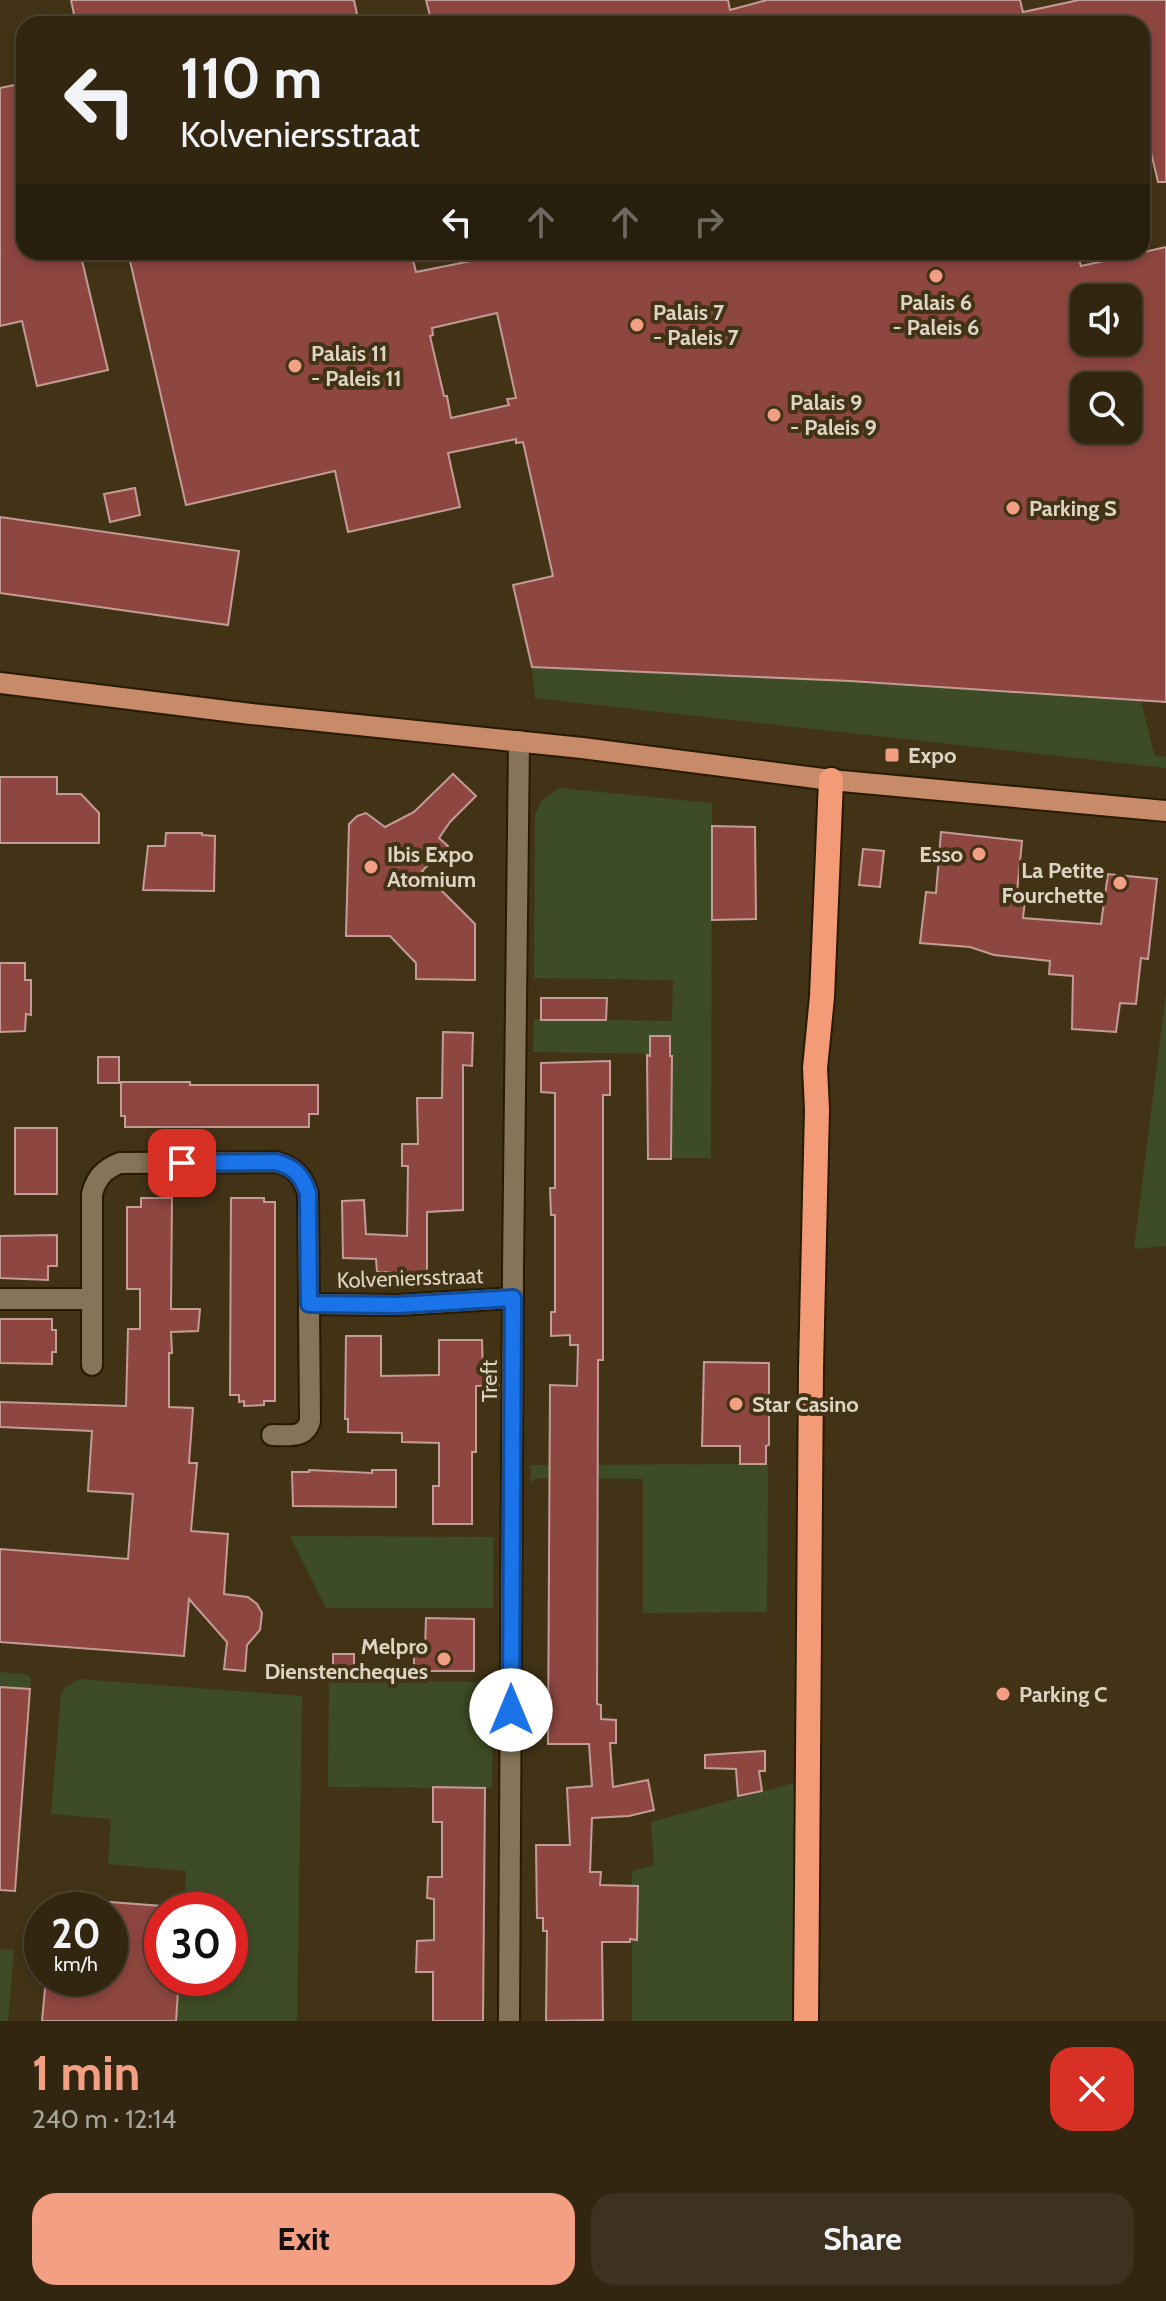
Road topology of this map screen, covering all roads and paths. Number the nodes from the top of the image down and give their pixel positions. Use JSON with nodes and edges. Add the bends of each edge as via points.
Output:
{"nodes":[{"id":1,"x":0,"y":683,"type":"edge"},
{"id":2,"x":519,"y":741,"type":"junction"},
{"id":3,"x":831,"y":780,"type":"junction"},
{"id":4,"x":1166,"y":811,"type":"edge"},
{"id":5,"x":513,"y":1298,"type":"junction"},
{"id":6,"x":0,"y":1299,"type":"edge"},
{"id":7,"x":92,"y":1299,"type":"junction"},
{"id":8,"x":309,"y":1304,"type":"junction"},
{"id":9,"x":92,"y":1365,"type":"dead end"},
{"id":10,"x":272,"y":1435,"type":"dead end"},
{"id":11,"x":509,"y":2021,"type":"edge"},
{"id":12,"x":806,"y":2021,"type":"edge"}],
"edges":[{"from":1,"to":2,"type":"main road"},
{"from":2,"to":3,"type":"main road"},
{"from":2,"to":5,"type":"street","name":"Treft"},
{"from":3,"to":4,"type":"main road"},
{"from":3,"to":12,"type":"highway","via":[[815,1068]]},
{"from":5,"to":8,"type":"street","name":"Kolveniersstraat"},
{"from":5,"to":11,"type":"street","name":"Treft"},
{"from":6,"to":7,"type":"street"},
{"from":7,"to":8,"type":"street","name":"Kolveniersstraat","via":[[92,1194],[109,1167],[276,1162],[296,1171],[308,1193]]},
{"from":7,"to":9,"type":"street","name":"Kolveniersstraat"},
{"from":8,"to":10,"type":"street","name":"Kolveniersstraat","via":[[309,1426],[299,1435]]}]}
